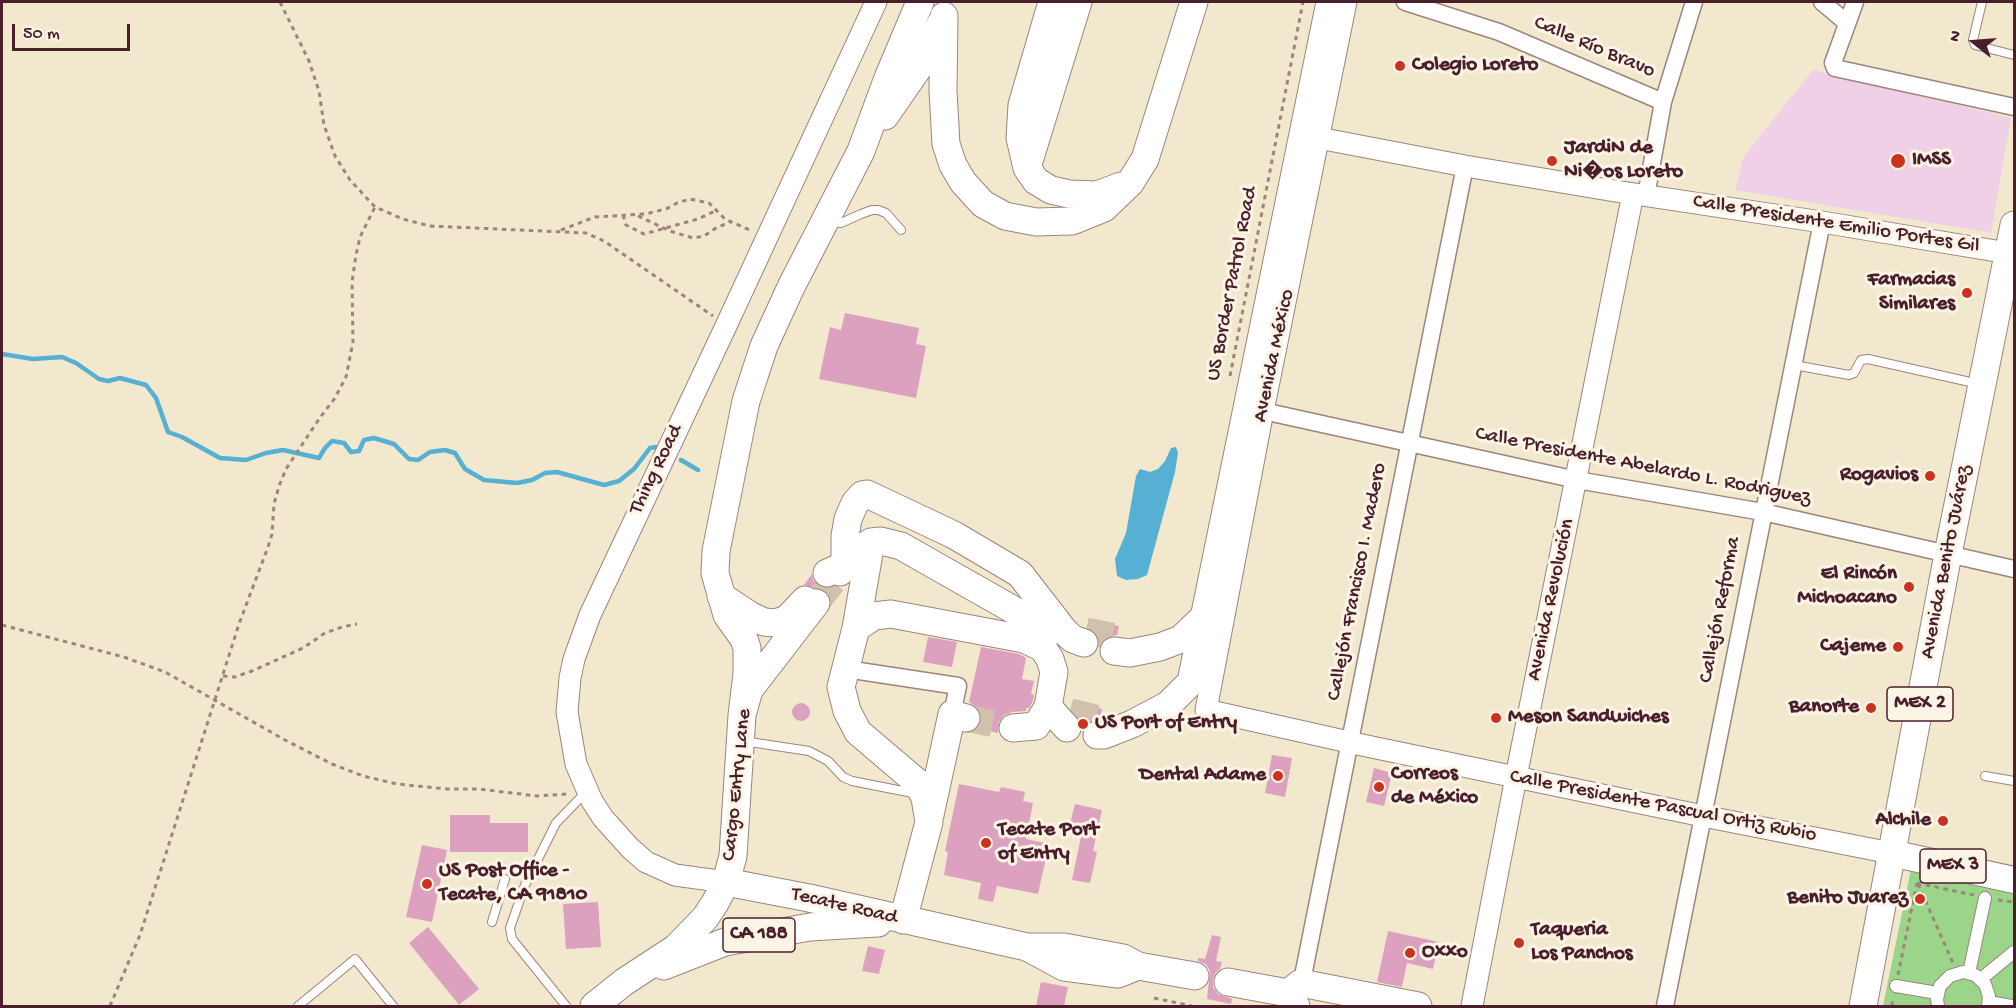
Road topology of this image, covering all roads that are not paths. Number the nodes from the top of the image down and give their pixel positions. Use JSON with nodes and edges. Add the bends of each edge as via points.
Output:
{"nodes":[{"id":1,"x":876,"y":2,"type":"edge"},
{"id":2,"x":920,"y":2,"type":"edge"},
{"id":3,"x":1052,"y":2,"type":"edge"},
{"id":4,"x":1078,"y":2,"type":"edge"},
{"id":5,"x":1194,"y":2,"type":"edge"},
{"id":6,"x":1330,"y":2,"type":"edge"},
{"id":7,"x":1347,"y":2,"type":"edge"},
{"id":8,"x":1405,"y":2,"type":"edge"},
{"id":9,"x":1694,"y":2,"type":"edge"},
{"id":10,"x":1822,"y":2,"type":"edge"},
{"id":11,"x":1855,"y":2,"type":"edge"},
{"id":12,"x":1982,"y":2,"type":"edge"},
{"id":13,"x":947,"y":9,"type":"edge"},
{"id":14,"x":1847,"y":23,"type":"junction"},
{"id":15,"x":2014,"y":55,"type":"edge"},
{"id":16,"x":1663,"y":102,"type":"junction"},
{"id":17,"x":2014,"y":107,"type":"edge"},
{"id":18,"x":1311,"y":137,"type":"junction"},
{"id":19,"x":861,"y":151,"type":"junction"},
{"id":20,"x":1464,"y":166,"type":"junction"},
{"id":21,"x":1027,"y":168,"type":"junction"},
{"id":22,"x":1130,"y":183,"type":"junction"},
{"id":23,"x":1640,"y":195,"type":"junction"},
{"id":24,"x":825,"y":221,"type":"junction"},
{"id":25,"x":1822,"y":222,"type":"junction"},
{"id":26,"x":2014,"y":225,"type":"edge"},
{"id":27,"x":901,"y":230,"type":"dead end"},
{"id":28,"x":2012,"y":253,"type":"edge"},
{"id":29,"x":1794,"y":365,"type":"junction"},
{"id":30,"x":1982,"y":384,"type":"junction"},
{"id":31,"x":1263,"y":411,"type":"junction"},
{"id":32,"x":1408,"y":443,"type":"junction"},
{"id":33,"x":1577,"y":480,"type":"junction"},
{"id":34,"x":1763,"y":512,"type":"junction"},
{"id":35,"x":871,"y":542,"type":"junction"},
{"id":36,"x":1948,"y":554,"type":"junction"},
{"id":37,"x":2014,"y":569,"type":"edge"},
{"id":38,"x":720,"y":596,"type":"junction"},
{"id":39,"x":1204,"y":617,"type":"junction"},
{"id":40,"x":856,"y":628,"type":"junction"},
{"id":41,"x":1115,"y":644,"type":"tunnel mouth"},
{"id":42,"x":846,"y":669,"type":"junction"},
{"id":43,"x":1206,"y":710,"type":"joint"},
{"id":44,"x":959,"y":716,"type":"joint"},
{"id":45,"x":1098,"y":727,"type":"tunnel mouth"},
{"id":46,"x":740,"y":728,"type":"junction"},
{"id":47,"x":1013,"y":728,"type":"tunnel mouth"},
{"id":48,"x":1349,"y":742,"type":"junction"},
{"id":49,"x":1985,"y":776,"type":"dead end"},
{"id":50,"x":1516,"y":777,"type":"junction"},
{"id":51,"x":2014,"y":781,"type":"edge"},
{"id":52,"x":587,"y":790,"type":"junction"},
{"id":53,"x":923,"y":794,"type":"junction"},
{"id":54,"x":1703,"y":816,"type":"junction"},
{"id":55,"x":929,"y":822,"type":"junction"},
{"id":56,"x":1891,"y":853,"type":"junction"},
{"id":57,"x":505,"y":879,"type":"dead end"},
{"id":58,"x":2014,"y":879,"type":"edge"},
{"id":59,"x":726,"y":882,"type":"junction"},
{"id":60,"x":1985,"y":897,"type":"road end"},
{"id":61,"x":903,"y":920,"type":"junction"},
{"id":62,"x":492,"y":922,"type":"dead end"},
{"id":63,"x":2014,"y":952,"type":"edge"},
{"id":64,"x":1963,"y":973,"type":"junction"},
{"id":65,"x":1195,"y":976,"type":"dead end"},
{"id":66,"x":1981,"y":979,"type":"junction"},
{"id":67,"x":624,"y":982,"type":"junction"},
{"id":68,"x":1228,"y":982,"type":"dead end"},
{"id":69,"x":1896,"y":986,"type":"road end"},
{"id":70,"x":1937,"y":993,"type":"junction"},
{"id":71,"x":1295,"y":997,"type":"edge"},
{"id":72,"x":1988,"y":1004,"type":"edge"},
{"id":73,"x":298,"y":1006,"type":"edge"},
{"id":74,"x":393,"y":1006,"type":"edge"},
{"id":75,"x":566,"y":1006,"type":"edge"},
{"id":76,"x":594,"y":1006,"type":"edge"},
{"id":77,"x":1418,"y":1006,"type":"edge"},
{"id":78,"x":1472,"y":1006,"type":"edge"},
{"id":79,"x":1665,"y":1006,"type":"edge"},
{"id":80,"x":1863,"y":1006,"type":"edge"},
{"id":81,"x":1938,"y":1006,"type":"edge"},
{"id":82,"x":2011,"y":1006,"type":"edge"}],
"edges":[{"from":1,"to":52,"type":"street","name":"Thing Road","via":[[590,615],[574,659],[567,712],[576,764]]},
{"from":2,"to":19,"type":"highway"},
{"from":3,"to":21,"type":"highway","via":[[1022,105],[1020,138]]},
{"from":4,"to":21,"type":"highway"},
{"from":5,"to":22,"type":"highway","via":[[1145,159]]},
{"from":6,"to":18,"type":"highway"},
{"from":7,"to":18,"type":"street","name":"Avenida México"},
{"from":8,"to":16,"type":"street","name":"Calle Río Bravo","via":[[1499,32]]},
{"from":9,"to":16,"type":"street"},
{"from":10,"to":14,"type":"street"},
{"from":11,"to":14,"type":"street"},
{"from":12,"to":15,"type":"lane","via":[[1975,45]]},
{"from":13,"to":19,"type":"highway","via":[[921,64]]},
{"from":13,"to":22,"type":"highway","via":[[943,91],[946,144],[963,182],[983,204],[1005,216],[1035,222],[1072,221],[1104,208]]},
{"from":14,"to":17,"type":"street","via":[[1833,63],[1835,68]]},
{"from":16,"to":23,"type":"street"},
{"from":18,"to":20,"type":"street","name":"Calle Presidente Emilio Portes Gil"},
{"from":18,"to":31,"type":"street","name":"Avenida México"},
{"from":18,"to":39,"type":"highway"},
{"from":19,"to":24,"type":"highway"},
{"from":20,"to":23,"type":"street","name":"Calle Presidente Emilio Portes Gil"},
{"from":20,"to":32,"type":"street","name":"Callejón Francisco I. Madero"},
{"from":21,"to":22,"type":"highway","via":[[1036,181],[1069,194],[1097,195]]},
{"from":23,"to":25,"type":"street","name":"Calle Presidente Emilio Portes Gil"},
{"from":23,"to":33,"type":"street","name":"Avenida Revolución"},
{"from":24,"to":27,"type":"lane","via":[[841,223],[878,210]]},
{"from":24,"to":38,"type":"highway","via":[[764,346],[746,400],[716,551]]},
{"from":25,"to":28,"type":"street","name":"Calle Presidente Emilio Portes Gil"},
{"from":25,"to":29,"type":"street","name":"Callejón Reforma"},
{"from":26,"to":28,"type":"highway","name":"Avenida Benito Juárez","number":"MEX 2"},
{"from":28,"to":30,"type":"highway","name":"Avenida Benito Juárez","number":"MEX 2"},
{"from":29,"to":30,"type":"lane","via":[[1849,375],[1861,360],[1868,359]]},
{"from":29,"to":34,"type":"street","name":"Callejón Reforma"},
{"from":30,"to":36,"type":"highway","name":"Avenida Benito Juárez","number":"MEX 2"},
{"from":31,"to":32,"type":"street","name":"Calle Presidente Abelardo L. Rodriguez"},
{"from":31,"to":43,"type":"street","name":"Avenida México"},
{"from":32,"to":33,"type":"street","name":"Calle Presidente Abelardo L. Rodriguez"},
{"from":32,"to":48,"type":"street","name":"Callejón Francisco I. Madero"},
{"from":33,"to":34,"type":"street","name":"Calle Presidente Abelardo L. Rodriguez"},
{"from":33,"to":50,"type":"street","name":"Avenida Revolución"},
{"from":34,"to":36,"type":"street","name":"Calle Presidente Abelardo L. Rodriguez"},
{"from":34,"to":54,"type":"street","name":"Callejón Reforma"},
{"from":35,"to":35,"type":"highway","via":[[901,546],[1026,617],[1078,635],[1020,574],[954,535],[867,494],[855,503],[848,519],[836,572]]},
{"from":35,"to":40,"type":"highway"},
{"from":36,"to":37,"type":"street","name":"Calle Presidente Abelardo L. Rodriguez"},
{"from":36,"to":56,"type":"highway","name":"Avenida Benito Juárez","number":"MEX 2"},
{"from":38,"to":46,"type":"highway","via":[[747,648]]},
{"from":38,"to":46,"type":"highway","name":"Cargo Entry Lane","via":[[751,616],[776,623],[812,600],[749,690]]},
{"from":39,"to":41,"type":"highway","via":[[1176,621],[1159,631]]},
{"from":39,"to":45,"type":"highway","via":[[1191,682],[1130,708]]},
{"from":40,"to":42,"type":"highway"},
{"from":40,"to":47,"type":"highway","via":[[874,616],[891,614],[1024,639],[1043,648],[1054,672],[1062,716],[1036,726]]},
{"from":42,"to":44,"type":"street","via":[[958,686]]},
{"from":42,"to":53,"type":"highway","via":[[841,687],[858,732],[918,783]]},
{"from":43,"to":48,"type":"street","name":"Calle Presidente Pascual Ortiz Rubio"},
{"from":44,"to":55,"type":"highway"},
{"from":46,"to":53,"type":"lane","via":[[809,751],[852,781]]},
{"from":46,"to":59,"type":"highway","name":"Cargo Entry Lane","via":[[733,856]]},
{"from":48,"to":50,"type":"street","name":"Calle Presidente Pascual Ortiz Rubio"},
{"from":48,"to":71,"type":"street","name":"Callejón Francisco I. Madero"},
{"from":49,"to":51,"type":"lane"},
{"from":50,"to":54,"type":"street","name":"Calle Presidente Pascual Ortiz Rubio"},
{"from":50,"to":78,"type":"street","name":"Avenida Revolución"},
{"from":52,"to":59,"type":"street","name":"Thing Road","via":[[603,818],[646,862],[675,875]]},
{"from":52,"to":75,"type":"lane","via":[[556,823],[525,885],[510,928],[512,939]]},
{"from":53,"to":55,"type":"highway"},
{"from":54,"to":56,"type":"street","name":"Calle Presidente Pascual Ortiz Rubio"},
{"from":54,"to":79,"type":"street","name":"Callejón Reforma"},
{"from":55,"to":61,"type":"highway"},
{"from":56,"to":58,"type":"main road","name":"Calle Presidente Pascual Ortiz Rubio","number":"MEX 3"},
{"from":56,"to":80,"type":"highway","name":"Avenida Benito Juárez","number":"MEX 2"},
{"from":57,"to":62,"type":"lane"},
{"from":59,"to":61,"type":"highway","name":"Tecate Road","number":"CA 188"},
{"from":59,"to":67,"type":"highway","number":"CA 188","via":[[691,934]]},
{"from":60,"to":64,"type":"street"},
{"from":61,"to":65,"type":"highway","name":"Tecate Road","number":"CA 188","via":[[1028,947],[1064,967],[1119,974],[1138,966]]},
{"from":61,"to":67,"type":"highway","number":"CA 188","via":[[810,927],[725,942]]},
{"from":63,"to":66,"type":"street"},
{"from":64,"to":66,"type":"street"},
{"from":64,"to":70,"type":"street","via":[[1944,980]]},
{"from":66,"to":72,"type":"street","via":[[1988,990]]},
{"from":67,"to":76,"type":"highway","number":"CA 188"},
{"from":68,"to":71,"type":"highway"},
{"from":69,"to":70,"type":"street"},
{"from":70,"to":81,"type":"street"},
{"from":71,"to":77,"type":"highway"},
{"from":72,"to":82,"type":"street"},
{"from":73,"to":74,"type":"lane","via":[[356,960]]}]}
